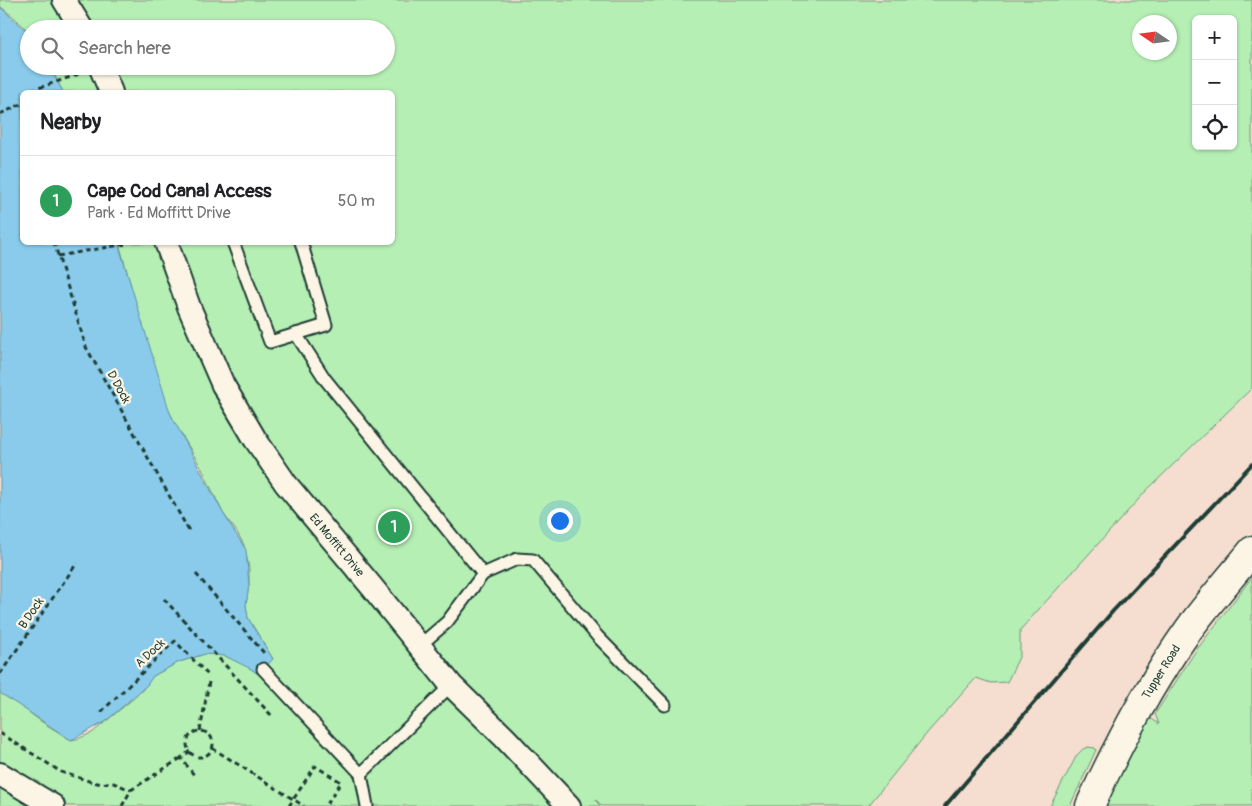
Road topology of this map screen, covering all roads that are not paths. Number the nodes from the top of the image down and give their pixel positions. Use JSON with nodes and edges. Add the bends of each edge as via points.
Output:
{"nodes":[{"id":1,"x":64,"y":0,"type":"edge"},
{"id":2,"x":76,"y":20,"type":"edge"},
{"id":3,"x":96,"y":75,"type":"edge"},
{"id":4,"x":109,"y":90,"type":"edge"},
{"id":5,"x":167,"y":245,"type":"edge"},
{"id":6,"x":234,"y":245,"type":"edge"},
{"id":7,"x":302,"y":245,"type":"edge"},
{"id":8,"x":296,"y":334,"type":"junction"},
{"id":9,"x":1252,"y":551,"type":"edge"},
{"id":10,"x":483,"y":574,"type":"junction"},
{"id":11,"x":419,"y":646,"type":"junction"},
{"id":12,"x":262,"y":669,"type":"dead end"},
{"id":13,"x":451,"y":685,"type":"junction"},
{"id":14,"x":665,"y":705,"type":"dead end"},
{"id":15,"x":0,"y":774,"type":"edge"},
{"id":16,"x":360,"y":774,"type":"junction"},
{"id":17,"x":53,"y":806,"type":"edge"},
{"id":18,"x":367,"y":806,"type":"edge"},
{"id":19,"x":569,"y":806,"type":"edge"},
{"id":20,"x":1090,"y":806,"type":"edge"}],
"edges":[{"from":1,"to":2,"type":"street"},
{"from":3,"to":4,"type":"street"},
{"from":5,"to":11,"type":"street","name":"Ed Moffitt Drive","via":[[189,307],[223,385],[255,439],[286,484]]},
{"from":6,"to":8,"type":"lane","via":[[270,342]]},
{"from":7,"to":8,"type":"lane","via":[[326,325]]},
{"from":8,"to":10,"type":"lane","via":[[325,379]]},
{"from":9,"to":20,"type":"main road","name":"Tupper Road","via":[[1215,595],[1164,666],[1113,756]]},
{"from":10,"to":11,"type":"lane","via":[[446,622]]},
{"from":10,"to":14,"type":"lane","via":[[517,559],[533,560],[598,637]]},
{"from":11,"to":13,"type":"street","name":"Ed Moffitt Drive"},
{"from":12,"to":16,"type":"lane"},
{"from":13,"to":16,"type":"lane"},
{"from":13,"to":19,"type":"street","name":"Ed Moffitt Drive"},
{"from":15,"to":17,"type":"street"},
{"from":16,"to":18,"type":"lane"}]}
